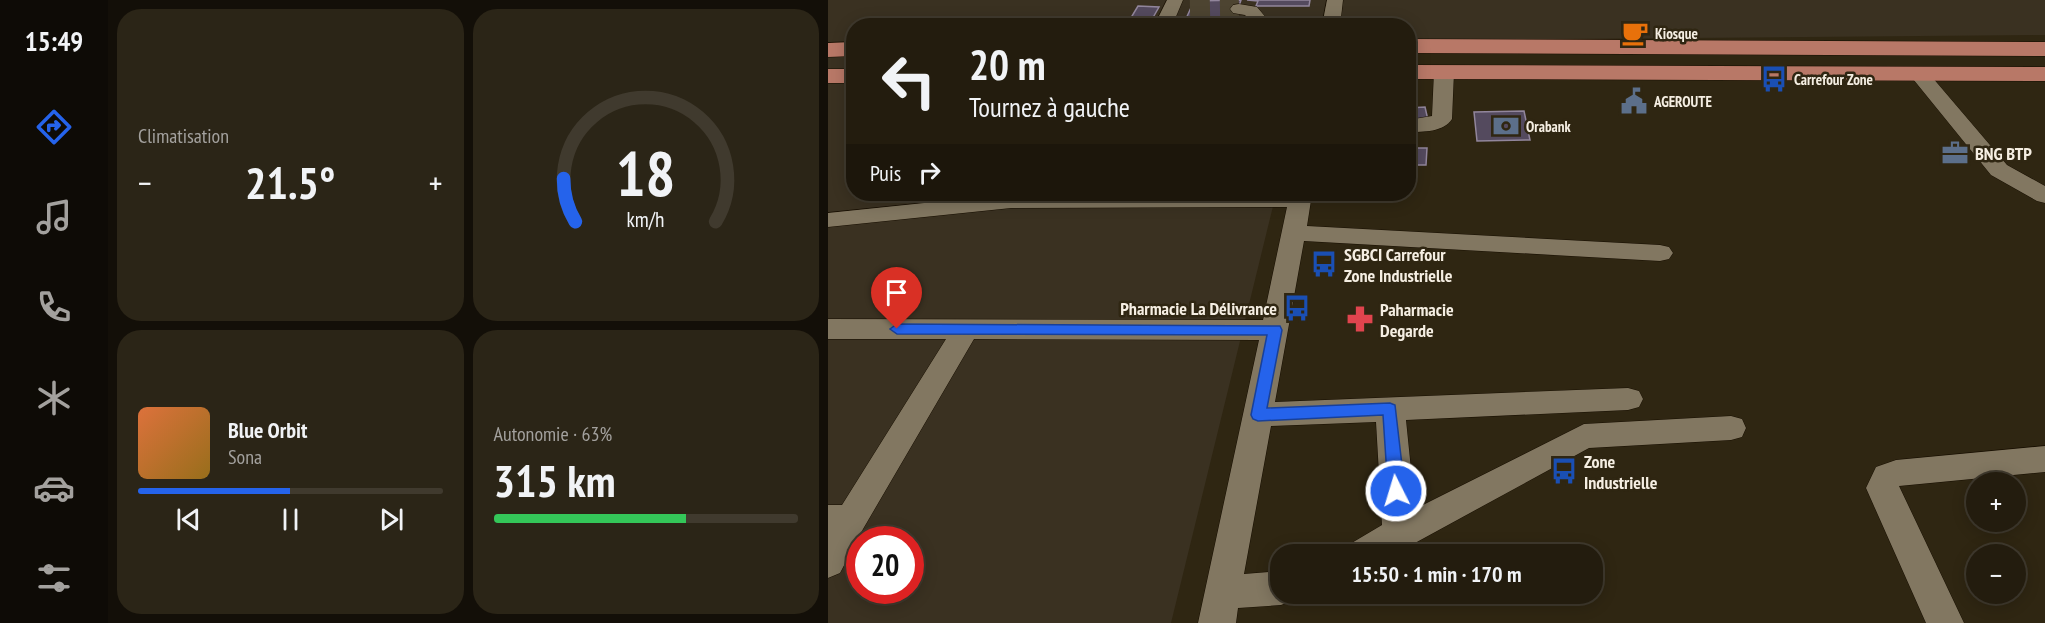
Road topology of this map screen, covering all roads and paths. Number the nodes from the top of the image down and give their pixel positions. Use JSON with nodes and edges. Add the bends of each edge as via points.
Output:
{"nodes":[{"id":1,"x":1335,"y":0,"type":"edge"},
{"id":2,"x":1239,"y":9,"type":"tunnel mouth"},
{"id":3,"x":1190,"y":10,"type":"tunnel mouth"},
{"id":4,"x":1169,"y":12,"type":"edge"},
{"id":5,"x":1257,"y":18,"type":"edge"},
{"id":6,"x":1333,"y":18,"type":"edge"},
{"id":7,"x":1416,"y":46,"type":"edge"},
{"id":8,"x":846,"y":49,"type":"edge"},
{"id":9,"x":2045,"y":49,"type":"edge"},
{"id":10,"x":828,"y":50,"type":"edge"},
{"id":11,"x":1416,"y":72,"type":"edge"},
{"id":12,"x":1444,"y":72,"type":"junction"},
{"id":13,"x":1919,"y":74,"type":"junction"},
{"id":14,"x":2045,"y":74,"type":"edge"},
{"id":15,"x":828,"y":76,"type":"edge"},
{"id":16,"x":846,"y":76,"type":"edge"},
{"id":17,"x":1416,"y":126,"type":"edge"},
{"id":18,"x":2045,"y":196,"type":"edge"},
{"id":19,"x":1011,"y":201,"type":"edge"},
{"id":20,"x":1299,"y":201,"type":"edge"},
{"id":21,"x":828,"y":220,"type":"edge"},
{"id":22,"x":1294,"y":233,"type":"junction"},
{"id":23,"x":1660,"y":253,"type":"dead end"},
{"id":24,"x":828,"y":329,"type":"edge"},
{"id":25,"x":966,"y":329,"type":"junction"},
{"id":26,"x":1275,"y":330,"type":"junction"},
{"id":27,"x":1628,"y":399,"type":"dead end"},
{"id":28,"x":1390,"y":409,"type":"junction"},
{"id":29,"x":1258,"y":415,"type":"junction"},
{"id":30,"x":1731,"y":428,"type":"dead end"},
{"id":31,"x":2045,"y":459,"type":"edge"},
{"id":32,"x":840,"y":520,"type":"edge"},
{"id":33,"x":1400,"y":532,"type":"junction"},
{"id":34,"x":1380,"y":544,"type":"edge"},
{"id":35,"x":828,"y":562,"type":"edge"},
{"id":36,"x":1270,"y":592,"type":"edge"},
{"id":37,"x":1220,"y":608,"type":"edge"},
{"id":38,"x":1945,"y":623,"type":"edge"}],
"edges":[{"from":1,"to":6,"type":"street"},
{"from":2,"to":5,"type":"street","via":[[1251,11]]},
{"from":3,"to":4,"type":"street"},
{"from":7,"to":9,"type":"main road"},
{"from":8,"to":10,"type":"main road"},
{"from":11,"to":12,"type":"main road"},
{"from":12,"to":13,"type":"main road"},
{"from":12,"to":17,"type":"street","via":[[1442,119]]},
{"from":13,"to":14,"type":"main road"},
{"from":13,"to":18,"type":"street","via":[[1999,170]]},
{"from":15,"to":16,"type":"main road"},
{"from":19,"to":21,"type":"street"},
{"from":20,"to":22,"type":"street"},
{"from":22,"to":23,"type":"street"},
{"from":22,"to":26,"type":"street"},
{"from":24,"to":25,"type":"street"},
{"from":25,"to":26,"type":"street"},
{"from":25,"to":32,"type":"street"},
{"from":26,"to":29,"type":"street"},
{"from":27,"to":28,"type":"street"},
{"from":28,"to":29,"type":"street"},
{"from":28,"to":33,"type":"street"},
{"from":29,"to":37,"type":"street"},
{"from":30,"to":33,"type":"street","via":[[1584,436]]},
{"from":31,"to":38,"type":"street","via":[[1887,476],[1882,488]]},
{"from":32,"to":35,"type":"street"},
{"from":33,"to":34,"type":"street"},
{"from":36,"to":37,"type":"street"}]}
